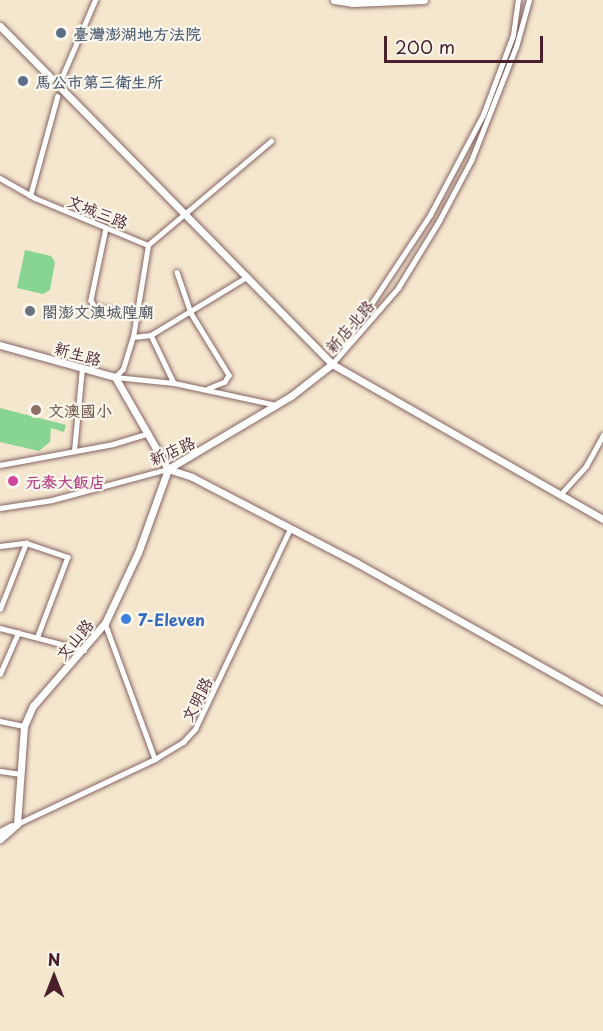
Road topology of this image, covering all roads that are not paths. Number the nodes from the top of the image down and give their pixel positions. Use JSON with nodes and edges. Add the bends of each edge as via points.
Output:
{"nodes":[{"id":1,"x":95,"y":0,"type":"edge"},
{"id":2,"x":334,"y":0,"type":"edge"},
{"id":3,"x":424,"y":0,"type":"edge"},
{"id":4,"x":518,"y":0,"type":"edge"},
{"id":5,"x":529,"y":0,"type":"edge"},
{"id":6,"x":0,"y":27,"type":"edge"},
{"id":7,"x":58,"y":87,"type":"junction"},
{"id":8,"x":57,"y":97,"type":"dead end"},
{"id":9,"x":271,"y":141,"type":"dead end"},
{"id":10,"x":0,"y":178,"type":"edge"},
{"id":11,"x":30,"y":196,"type":"junction"},
{"id":12,"x":182,"y":215,"type":"junction"},
{"id":13,"x":106,"y":228,"type":"junction"},
{"id":14,"x":148,"y":244,"type":"junction"},
{"id":15,"x":177,"y":272,"type":"dead end"},
{"id":16,"x":245,"y":278,"type":"junction"},
{"id":17,"x":191,"y":314,"type":"junction"},
{"id":18,"x":137,"y":315,"type":"junction"},
{"id":19,"x":151,"y":335,"type":"junction"},
{"id":20,"x":133,"y":337,"type":"junction"},
{"id":21,"x":0,"y":345,"type":"edge"},
{"id":22,"x":332,"y":364,"type":"junction"},
{"id":23,"x":82,"y":368,"type":"junction"},
{"id":24,"x":115,"y":377,"type":"junction"},
{"id":25,"x":174,"y":383,"type":"junction"},
{"id":26,"x":208,"y":389,"type":"junction"},
{"id":27,"x":278,"y":405,"type":"junction"},
{"id":28,"x":148,"y":433,"type":"junction"},
{"id":29,"x":603,"y":435,"type":"edge"},
{"id":30,"x":74,"y":452,"type":"junction"},
{"id":31,"x":0,"y":465,"type":"edge"},
{"id":32,"x":168,"y":470,"type":"junction"},
{"id":33,"x":560,"y":495,"type":"junction"},
{"id":34,"x":0,"y":508,"type":"edge"},
{"id":35,"x":603,"y":519,"type":"edge"},
{"id":36,"x":290,"y":529,"type":"junction"},
{"id":37,"x":26,"y":543,"type":"junction"},
{"id":38,"x":0,"y":546,"type":"edge"},
{"id":39,"x":0,"y":609,"type":"edge"},
{"id":40,"x":105,"y":623,"type":"junction"},
{"id":41,"x":0,"y":628,"type":"edge"},
{"id":42,"x":18,"y":633,"type":"junction"},
{"id":43,"x":38,"y":636,"type":"junction"},
{"id":44,"x":84,"y":650,"type":"junction"},
{"id":45,"x":1,"y":673,"type":"edge"},
{"id":46,"x":603,"y":701,"type":"edge"},
{"id":47,"x":0,"y":721,"type":"edge"},
{"id":48,"x":24,"y":726,"type":"junction"},
{"id":49,"x":155,"y":759,"type":"junction"},
{"id":50,"x":0,"y":771,"type":"edge"},
{"id":51,"x":21,"y":774,"type":"junction"},
{"id":52,"x":17,"y":824,"type":"junction"},
{"id":53,"x":0,"y":832,"type":"edge"},
{"id":54,"x":0,"y":839,"type":"edge"}],
"edges":[{"from":1,"to":7,"type":"street"},
{"from":2,"to":3,"type":"main road"},
{"from":4,"to":22,"type":"street","name":"新店北路","via":[[513,35],[483,115],[430,216]]},
{"from":5,"to":22,"type":"street","name":"新店北路","via":[[516,46],[471,161],[439,221],[398,288]]},
{"from":6,"to":7,"type":"main road"},
{"from":7,"to":12,"type":"main road"},
{"from":8,"to":11,"type":"street"},
{"from":9,"to":12,"type":"street"},
{"from":10,"to":11,"type":"street","name":"文城三路"},
{"from":11,"to":13,"type":"street","name":"文城三路"},
{"from":12,"to":14,"type":"street"},
{"from":12,"to":16,"type":"main road"},
{"from":13,"to":14,"type":"street","name":"文城三路"},
{"from":13,"to":18,"type":"street","via":[[91,300],[95,307]]},
{"from":14,"to":18,"type":"street"},
{"from":15,"to":17,"type":"street"},
{"from":16,"to":17,"type":"street"},
{"from":16,"to":22,"type":"main road"},
{"from":17,"to":19,"type":"street"},
{"from":17,"to":26,"type":"street","via":[[229,375],[225,382]]},
{"from":18,"to":20,"type":"street"},
{"from":19,"to":20,"type":"street"},
{"from":19,"to":25,"type":"street"},
{"from":20,"to":24,"type":"street","via":[[123,369]]},
{"from":21,"to":23,"type":"main road","name":"新生路"},
{"from":22,"to":27,"type":"main road","name":"新店路"},
{"from":22,"to":33,"type":"main road"},
{"from":23,"to":24,"type":"main road","name":"新生路"},
{"from":23,"to":30,"type":"street"},
{"from":24,"to":25,"type":"street"},
{"from":24,"to":28,"type":"main road","name":"新生路"},
{"from":25,"to":26,"type":"street"},
{"from":26,"to":27,"type":"street"},
{"from":27,"to":32,"type":"main road","name":"新店路"},
{"from":28,"to":30,"type":"street"},
{"from":28,"to":32,"type":"main road","name":"新生路"},
{"from":29,"to":33,"type":"street","via":[[586,466]]},
{"from":30,"to":31,"type":"street"},
{"from":32,"to":34,"type":"street","name":"新店路","via":[[52,500]]},
{"from":32,"to":36,"type":"main road","via":[[192,477]]},
{"from":32,"to":40,"type":"main road","name":"文山路","via":[[138,554]]},
{"from":33,"to":35,"type":"main road"},
{"from":36,"to":46,"type":"main road"},
{"from":36,"to":49,"type":"street","name":"文明路","via":[[205,713],[183,742]]},
{"from":37,"to":38,"type":"street"},
{"from":37,"to":39,"type":"street"},
{"from":37,"to":43,"type":"street","via":[[68,557]]},
{"from":40,"to":44,"type":"main road","name":"文山路"},
{"from":40,"to":49,"type":"street"},
{"from":41,"to":42,"type":"street"},
{"from":42,"to":43,"type":"street"},
{"from":42,"to":45,"type":"street"},
{"from":43,"to":44,"type":"street"},
{"from":44,"to":48,"type":"main road","name":"文山路","via":[[48,686]]},
{"from":47,"to":48,"type":"street"},
{"from":48,"to":51,"type":"main road","name":"文山路"},
{"from":49,"to":52,"type":"street","name":"文明路"},
{"from":50,"to":51,"type":"street"},
{"from":51,"to":52,"type":"main road","name":"文山路"},
{"from":52,"to":53,"type":"main road"},
{"from":52,"to":54,"type":"main road"}]}
